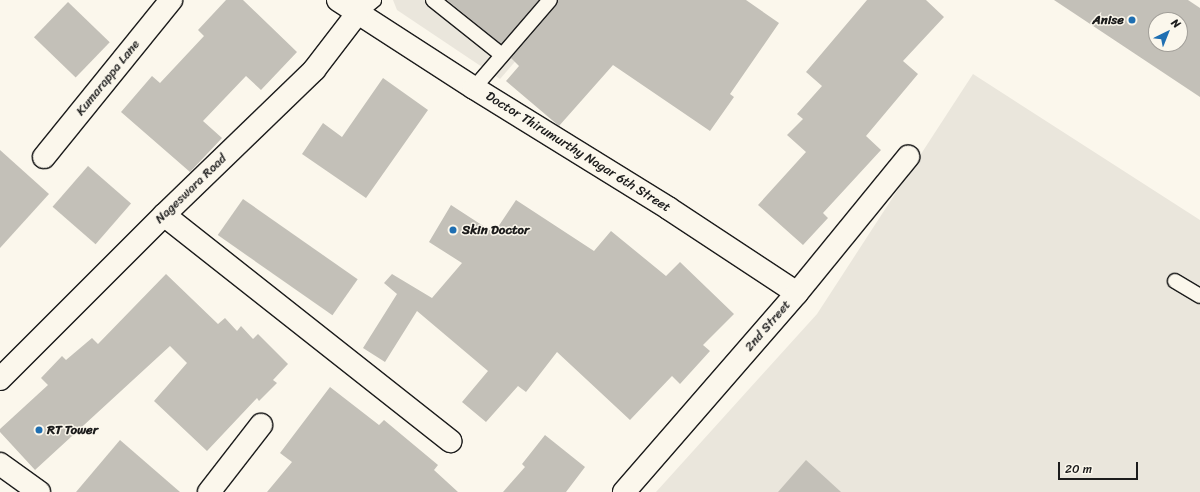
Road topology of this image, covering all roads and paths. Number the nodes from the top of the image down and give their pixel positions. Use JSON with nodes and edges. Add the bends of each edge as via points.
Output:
{"nodes":[{"id":1,"x":171,"y":0,"type":"edge"},
{"id":2,"x":338,"y":0,"type":"edge"},
{"id":3,"x":374,"y":0,"type":"edge"},
{"id":4,"x":434,"y":0,"type":"edge"},
{"id":5,"x":550,"y":0,"type":"edge"},
{"id":6,"x":357,"y":7,"type":"edge"},
{"id":7,"x":502,"y":55,"type":"junction"},
{"id":8,"x":474,"y":88,"type":"junction"},
{"id":9,"x":44,"y":157,"type":"dead end"},
{"id":10,"x":908,"y":157,"type":"dead end"},
{"id":11,"x":164,"y":214,"type":"junction"},
{"id":12,"x":1175,"y":281,"type":"dead end"},
{"id":13,"x":797,"y":293,"type":"junction"},
{"id":14,"x":1200,"y":296,"type":"edge"},
{"id":15,"x":4,"y":370,"type":"edge"},
{"id":16,"x":261,"y":425,"type":"dead end"},
{"id":17,"x":450,"y":441,"type":"dead end"},
{"id":18,"x":0,"y":464,"type":"edge"},
{"id":19,"x":39,"y":492,"type":"edge"},
{"id":20,"x":209,"y":492,"type":"edge"},
{"id":21,"x":624,"y":492,"type":"edge"}],
"edges":[{"from":1,"to":9,"type":"street","name":"Kumarappa Lane"},
{"from":2,"to":6,"type":"street"},
{"from":3,"to":6,"type":"lane"},
{"from":4,"to":7,"type":"lane"},
{"from":5,"to":7,"type":"lane"},
{"from":6,"to":8,"type":"street","name":"Doctor Thirumurthy Nagar 6th Street"},
{"from":6,"to":11,"type":"street","name":"Nageswara Road","via":[[314,70]]},
{"from":7,"to":8,"type":"lane"},
{"from":8,"to":13,"type":"street","name":"Doctor Thirumurthy Nagar 6th Street","via":[[668,208]]},
{"from":10,"to":13,"type":"street","name":"2nd Street"},
{"from":11,"to":15,"type":"street","name":"Nageswara Road"},
{"from":11,"to":17,"type":"street"},
{"from":12,"to":14,"type":"lane"},
{"from":13,"to":21,"type":"street","name":"2nd Street"},
{"from":16,"to":20,"type":"street"},
{"from":18,"to":19,"type":"street"}]}
